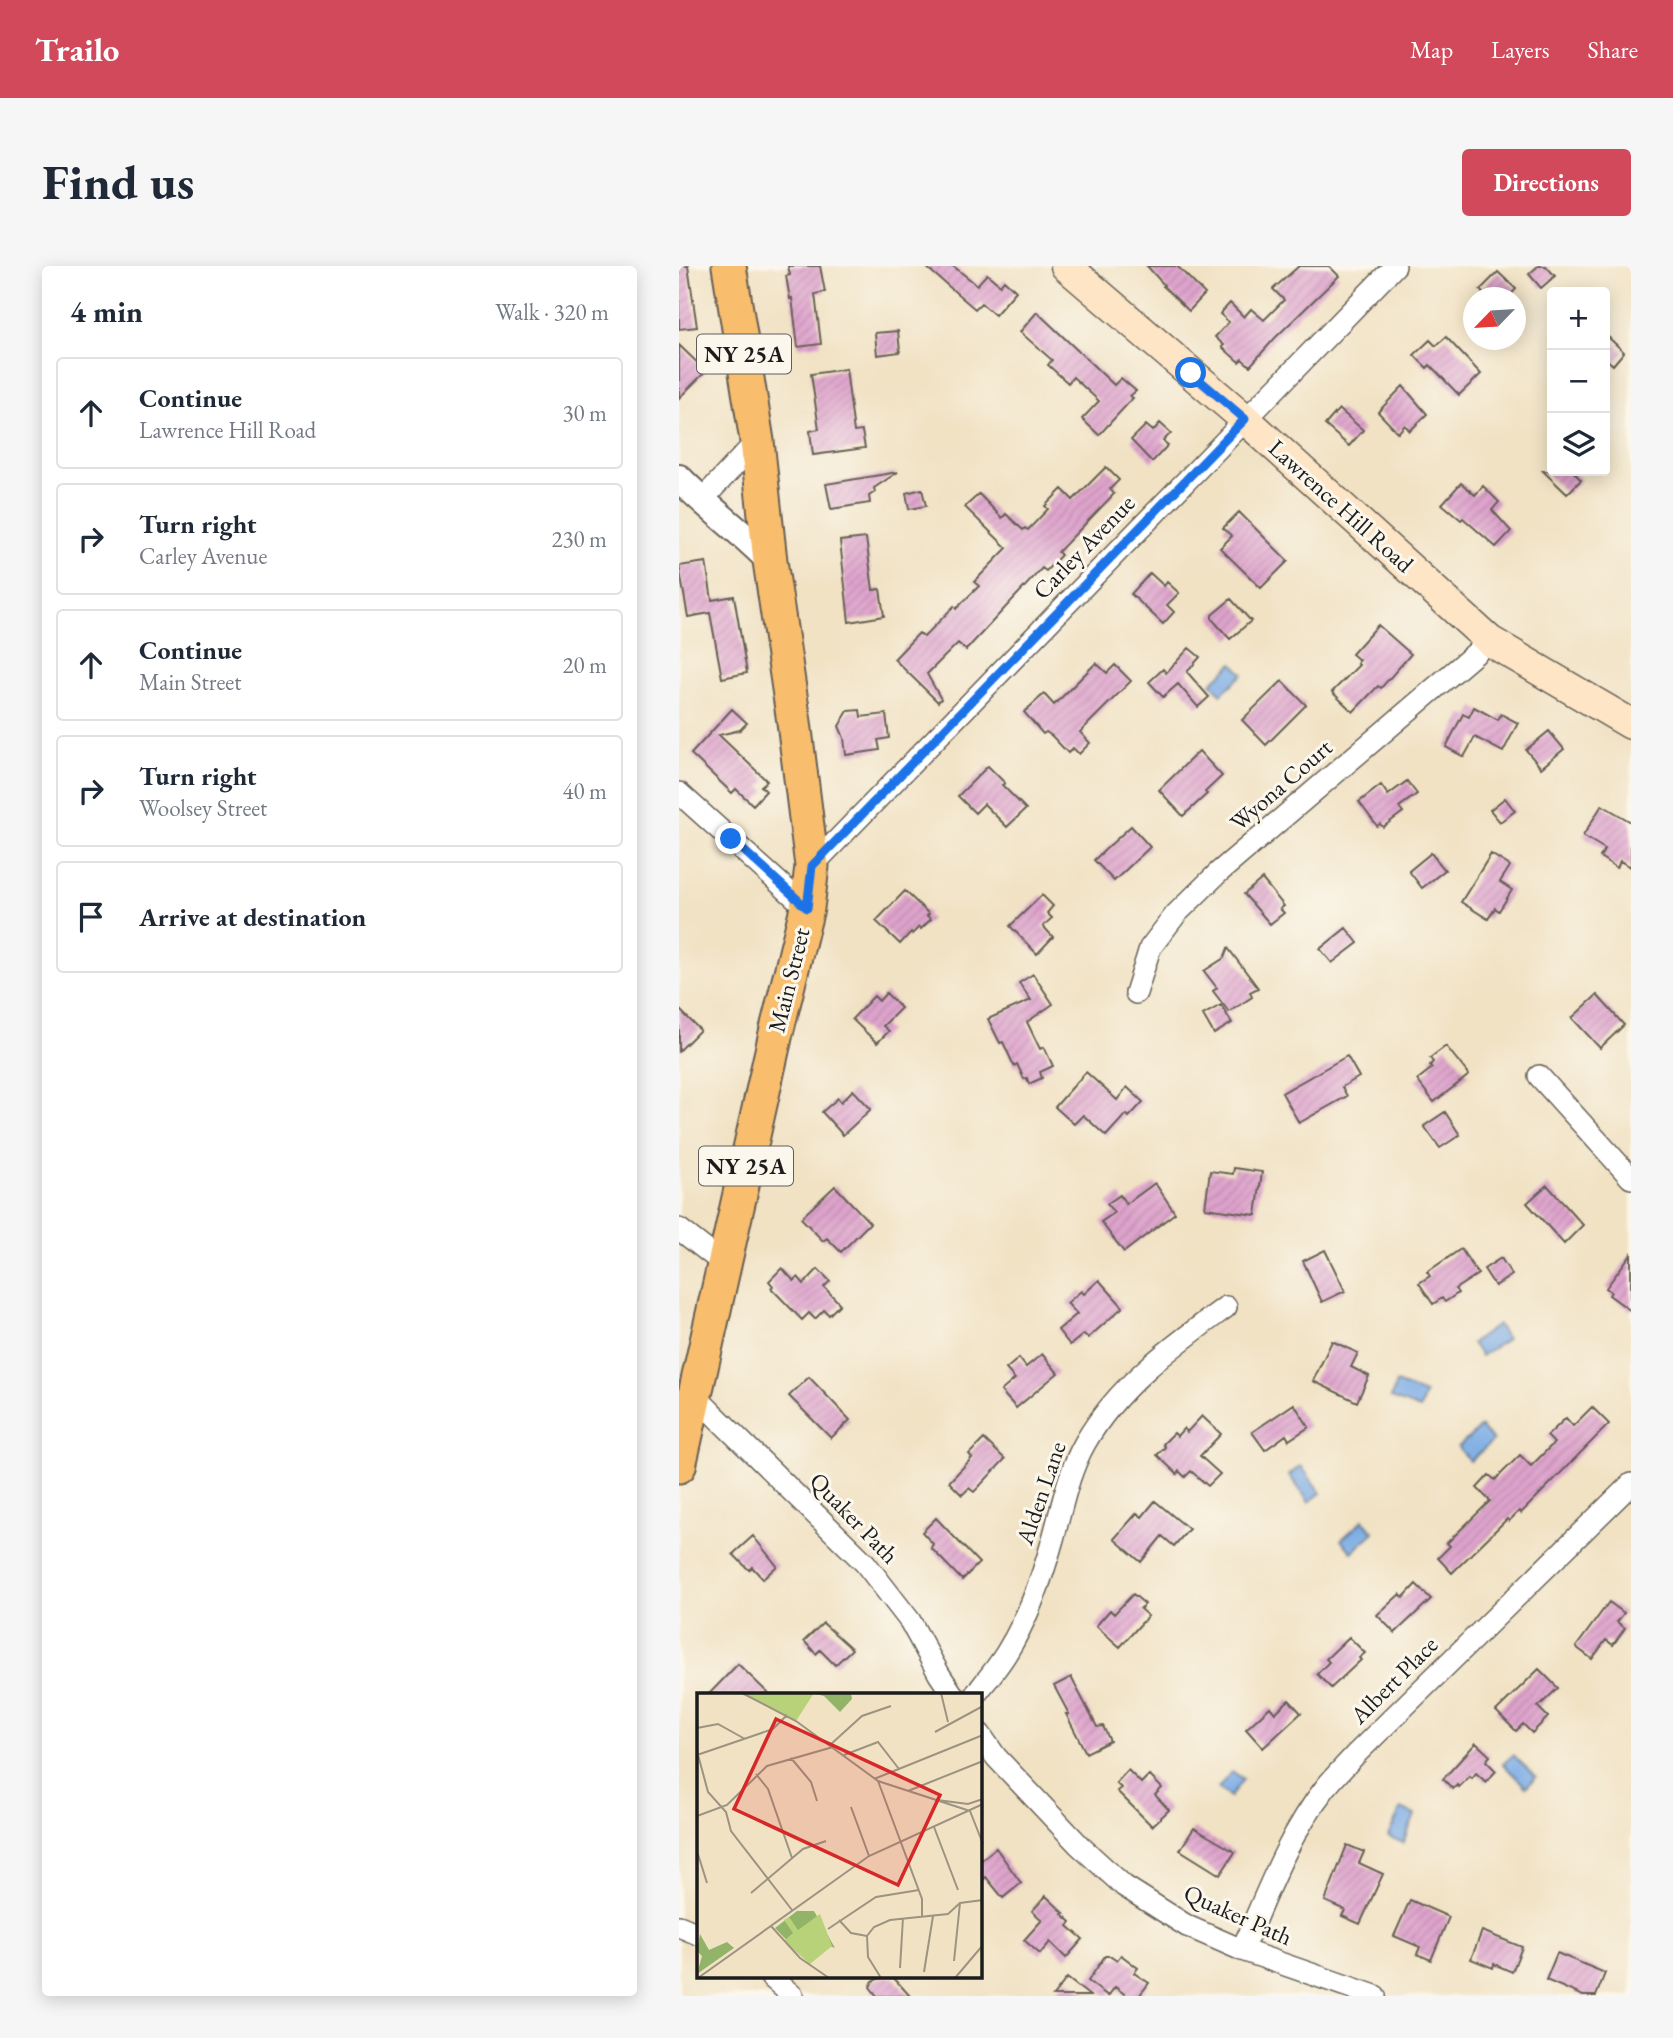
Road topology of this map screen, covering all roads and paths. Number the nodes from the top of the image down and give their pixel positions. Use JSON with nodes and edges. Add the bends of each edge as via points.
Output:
{"nodes":[{"id":1,"x":1066,"y":266,"type":"edge"},
{"id":2,"x":1395,"y":266,"type":"edge"},
{"id":3,"x":726,"y":270,"type":"edge"},
{"id":4,"x":1245,"y":419,"type":"junction"},
{"id":5,"x":757,"y":441,"type":"junction"},
{"id":6,"x":679,"y":478,"type":"edge"},
{"id":7,"x":701,"y":501,"type":"junction"},
{"id":8,"x":770,"y":561,"type":"junction"},
{"id":9,"x":1490,"y":641,"type":"junction"},
{"id":10,"x":1631,"y":724,"type":"edge"},
{"id":11,"x":679,"y":793,"type":"edge"},
{"id":12,"x":812,"y":866,"type":"junction"},
{"id":13,"x":807,"y":908,"type":"junction"},
{"id":14,"x":1136,"y":993,"type":"dead end"},
{"id":15,"x":1539,"y":1076,"type":"dead end"},
{"id":16,"x":1631,"y":1178,"type":"edge"},
{"id":17,"x":679,"y":1229,"type":"edge"},
{"id":18,"x":724,"y":1264,"type":"junction"},
{"id":19,"x":1226,"y":1307,"type":"dead end"},
{"id":20,"x":694,"y":1395,"type":"junction"},
{"id":21,"x":683,"y":1426,"type":"edge"},
{"id":22,"x":679,"y":1466,"type":"edge"},
{"id":23,"x":1631,"y":1483,"type":"edge"},
{"id":24,"x":952,"y":1693,"type":"edge"},
{"id":25,"x":976,"y":1693,"type":"edge"},
{"id":26,"x":982,"y":1737,"type":"edge"},
{"id":27,"x":679,"y":1926,"type":"edge"},
{"id":28,"x":697,"y":1934,"type":"edge"},
{"id":29,"x":1243,"y":1951,"type":"junction"},
{"id":30,"x":773,"y":1979,"type":"edge"},
{"id":31,"x":793,"y":1996,"type":"edge"},
{"id":32,"x":1375,"y":1996,"type":"edge"}],
"edges":[{"from":1,"to":4,"type":"main road","name":"Lawrence Hill Road"},
{"from":2,"to":4,"type":"street","name":"Carley Avenue"},
{"from":3,"to":5,"type":"main road","name":"Main Street","number":"NY 25A"},
{"from":4,"to":9,"type":"main road","name":"Lawrence Hill Road"},
{"from":4,"to":12,"type":"street","name":"Carley Avenue"},
{"from":5,"to":7,"type":"street"},
{"from":5,"to":8,"type":"main road","name":"Main Street","number":"NY 25A"},
{"from":6,"to":7,"type":"street"},
{"from":7,"to":8,"type":"street"},
{"from":8,"to":12,"type":"main road","name":"Main Street","number":"NY 25A"},
{"from":9,"to":10,"type":"main road","name":"Lawrence Hill Road"},
{"from":9,"to":14,"type":"street","name":"Wyona Court","via":[[1176,914],[1150,948]]},
{"from":11,"to":13,"type":"street"},
{"from":12,"to":13,"type":"main road","name":"Main Street","number":"NY 25A"},
{"from":13,"to":18,"type":"main road","name":"Main Street","number":"NY 25A"},
{"from":15,"to":16,"type":"street"},
{"from":17,"to":18,"type":"street"},
{"from":18,"to":20,"type":"main road","name":"Main Street","number":"NY 25A"},
{"from":19,"to":25,"type":"street","name":"Alden Lane","via":[[1154,1360],[1085,1443],[1065,1489],[1034,1594],[1008,1651]]},
{"from":20,"to":21,"type":"main road","name":"Main Street","number":"NY 25A"},
{"from":20,"to":24,"type":"street","name":"Quaker Path","via":[[865,1563],[910,1621]]},
{"from":21,"to":22,"type":"main road","name":"Main Street","number":"NY 25A"},
{"from":23,"to":29,"type":"street","name":"Albert Place","via":[[1326,1788],[1273,1878]]},
{"from":26,"to":29,"type":"street","name":"Quaker Path","via":[[1070,1835],[1124,1886],[1187,1926]]},
{"from":27,"to":28,"type":"street"},
{"from":29,"to":32,"type":"street","name":"Quaker Path"},
{"from":30,"to":31,"type":"street"}]}
